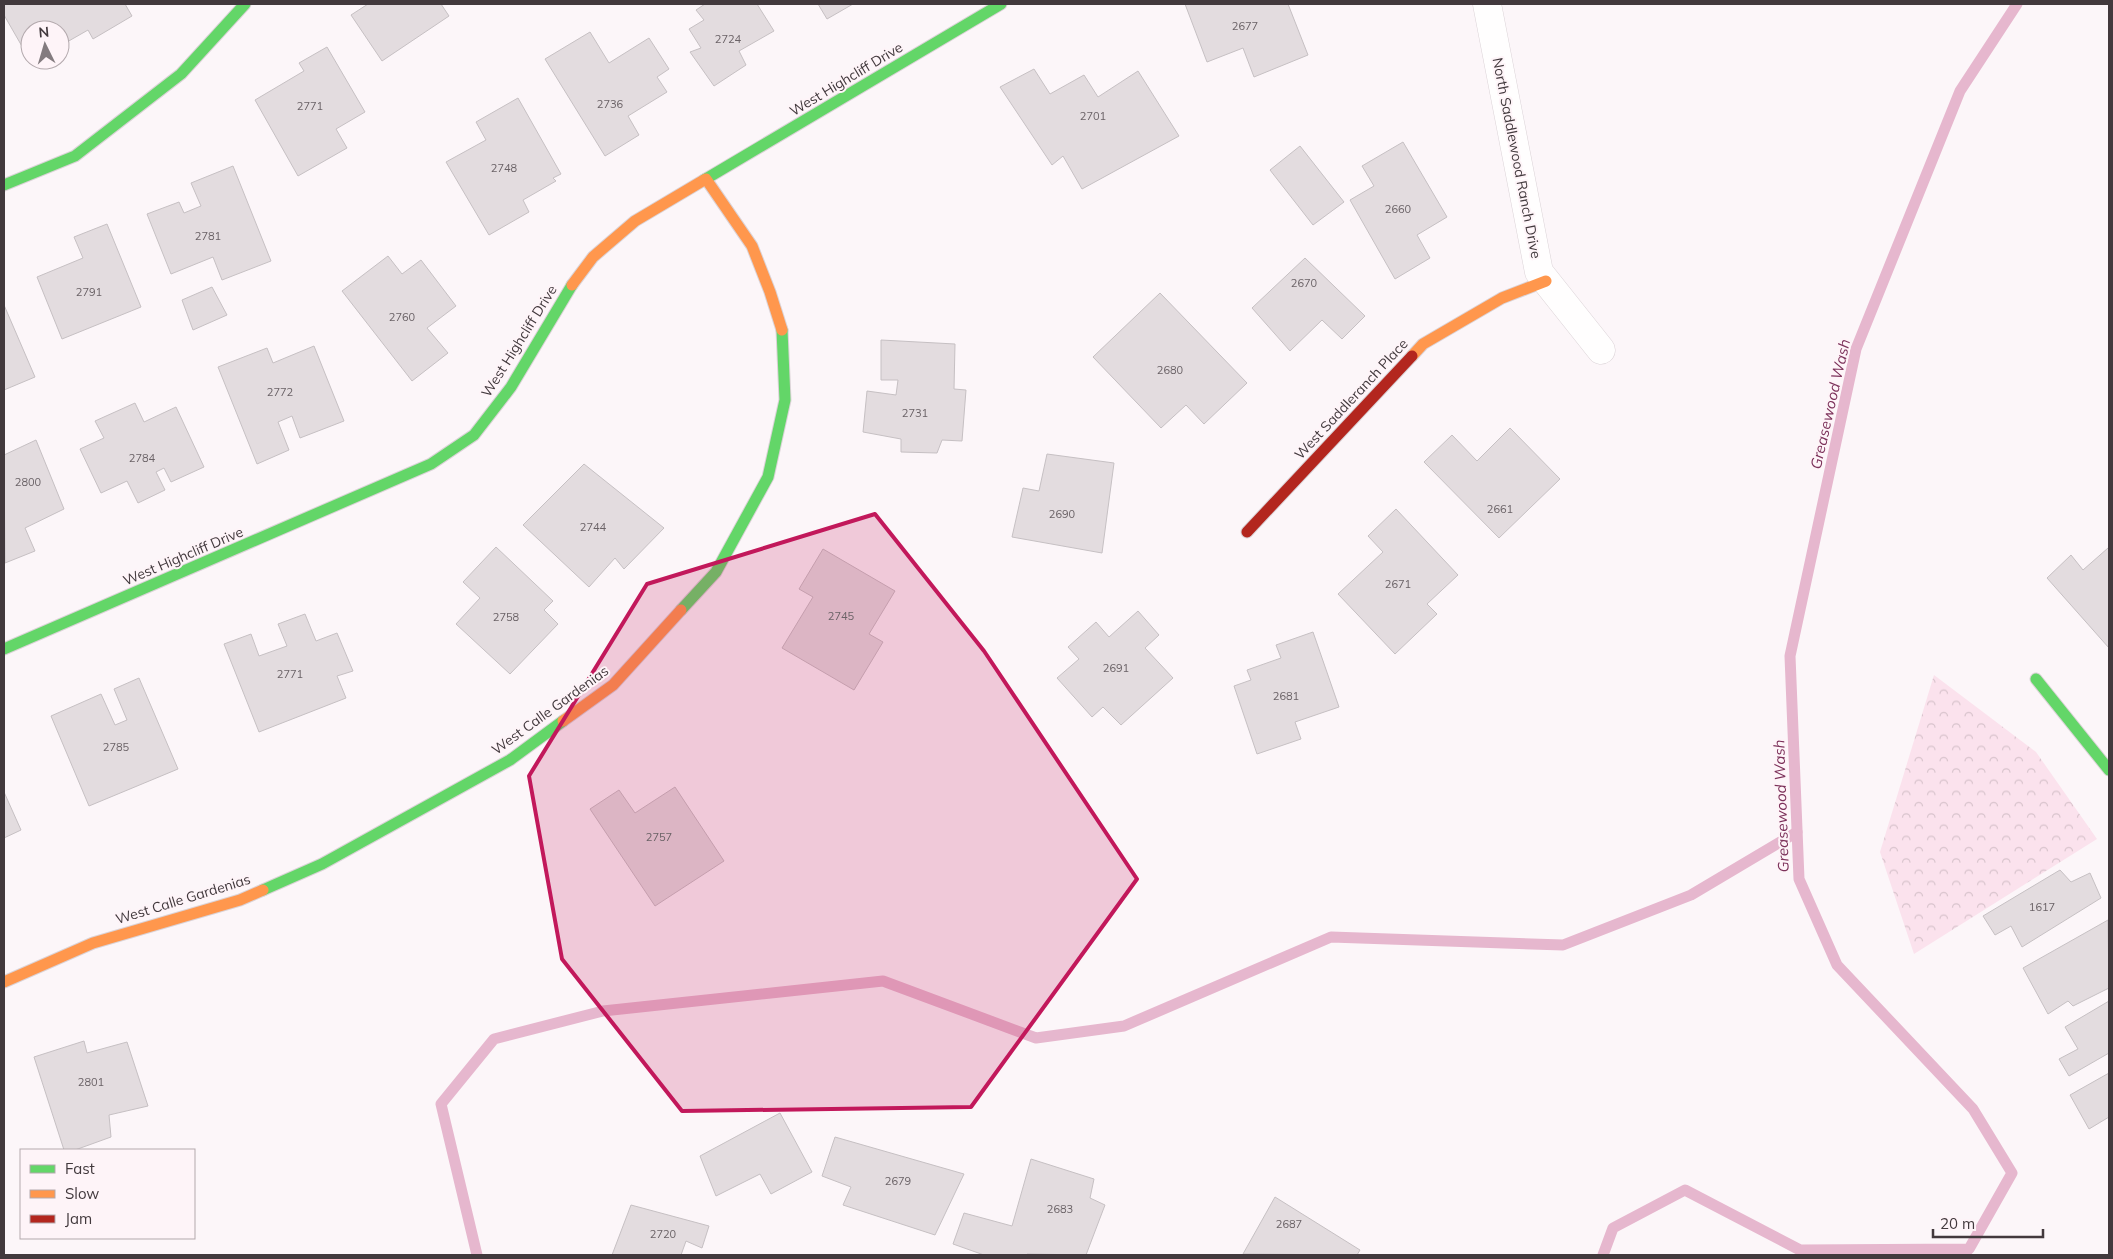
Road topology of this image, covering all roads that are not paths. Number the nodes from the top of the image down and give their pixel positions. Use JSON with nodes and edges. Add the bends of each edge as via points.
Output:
{"nodes":[{"id":1,"x":246,"y":4,"type":"edge"},
{"id":2,"x":1001,"y":4,"type":"edge"},
{"id":3,"x":1487,"y":4,"type":"edge"},
{"id":4,"x":706,"y":180,"type":"junction"},
{"id":5,"x":4,"y":185,"type":"edge"},
{"id":6,"x":1546,"y":281,"type":"junction"},
{"id":7,"x":1601,"y":350,"type":"dead end"},
{"id":8,"x":1248,"y":532,"type":"dead end"},
{"id":9,"x":4,"y":649,"type":"edge"},
{"id":10,"x":2036,"y":679,"type":"dead end"},
{"id":11,"x":2109,"y":770,"type":"edge"},
{"id":12,"x":4,"y":982,"type":"edge"}],
"edges":[{"from":1,"to":5,"type":"street","via":[[181,74],[75,156]]},
{"from":2,"to":4,"type":"street","name":"West Highcliff Drive"},
{"from":3,"to":6,"type":"street","name":"North Saddlewood Ranch Drive","via":[[1538,272]]},
{"from":4,"to":9,"type":"street","name":"West Highcliff Drive","via":[[635,221],[593,257],[564,295],[511,387],[474,435],[431,464]]},
{"from":4,"to":12,"type":"street","name":"West Calle Gardenias","via":[[752,246],[770,292],[782,332],[785,400],[768,478],[716,572],[613,686],[510,760],[322,864],[240,900],[94,943]]},
{"from":6,"to":7,"type":"street","name":"North Saddlewood Ranch Drive"},
{"from":6,"to":8,"type":"street","name":"West Saddleranch Place","via":[[1502,298],[1422,344]]},
{"from":10,"to":11,"type":"street"}]}
